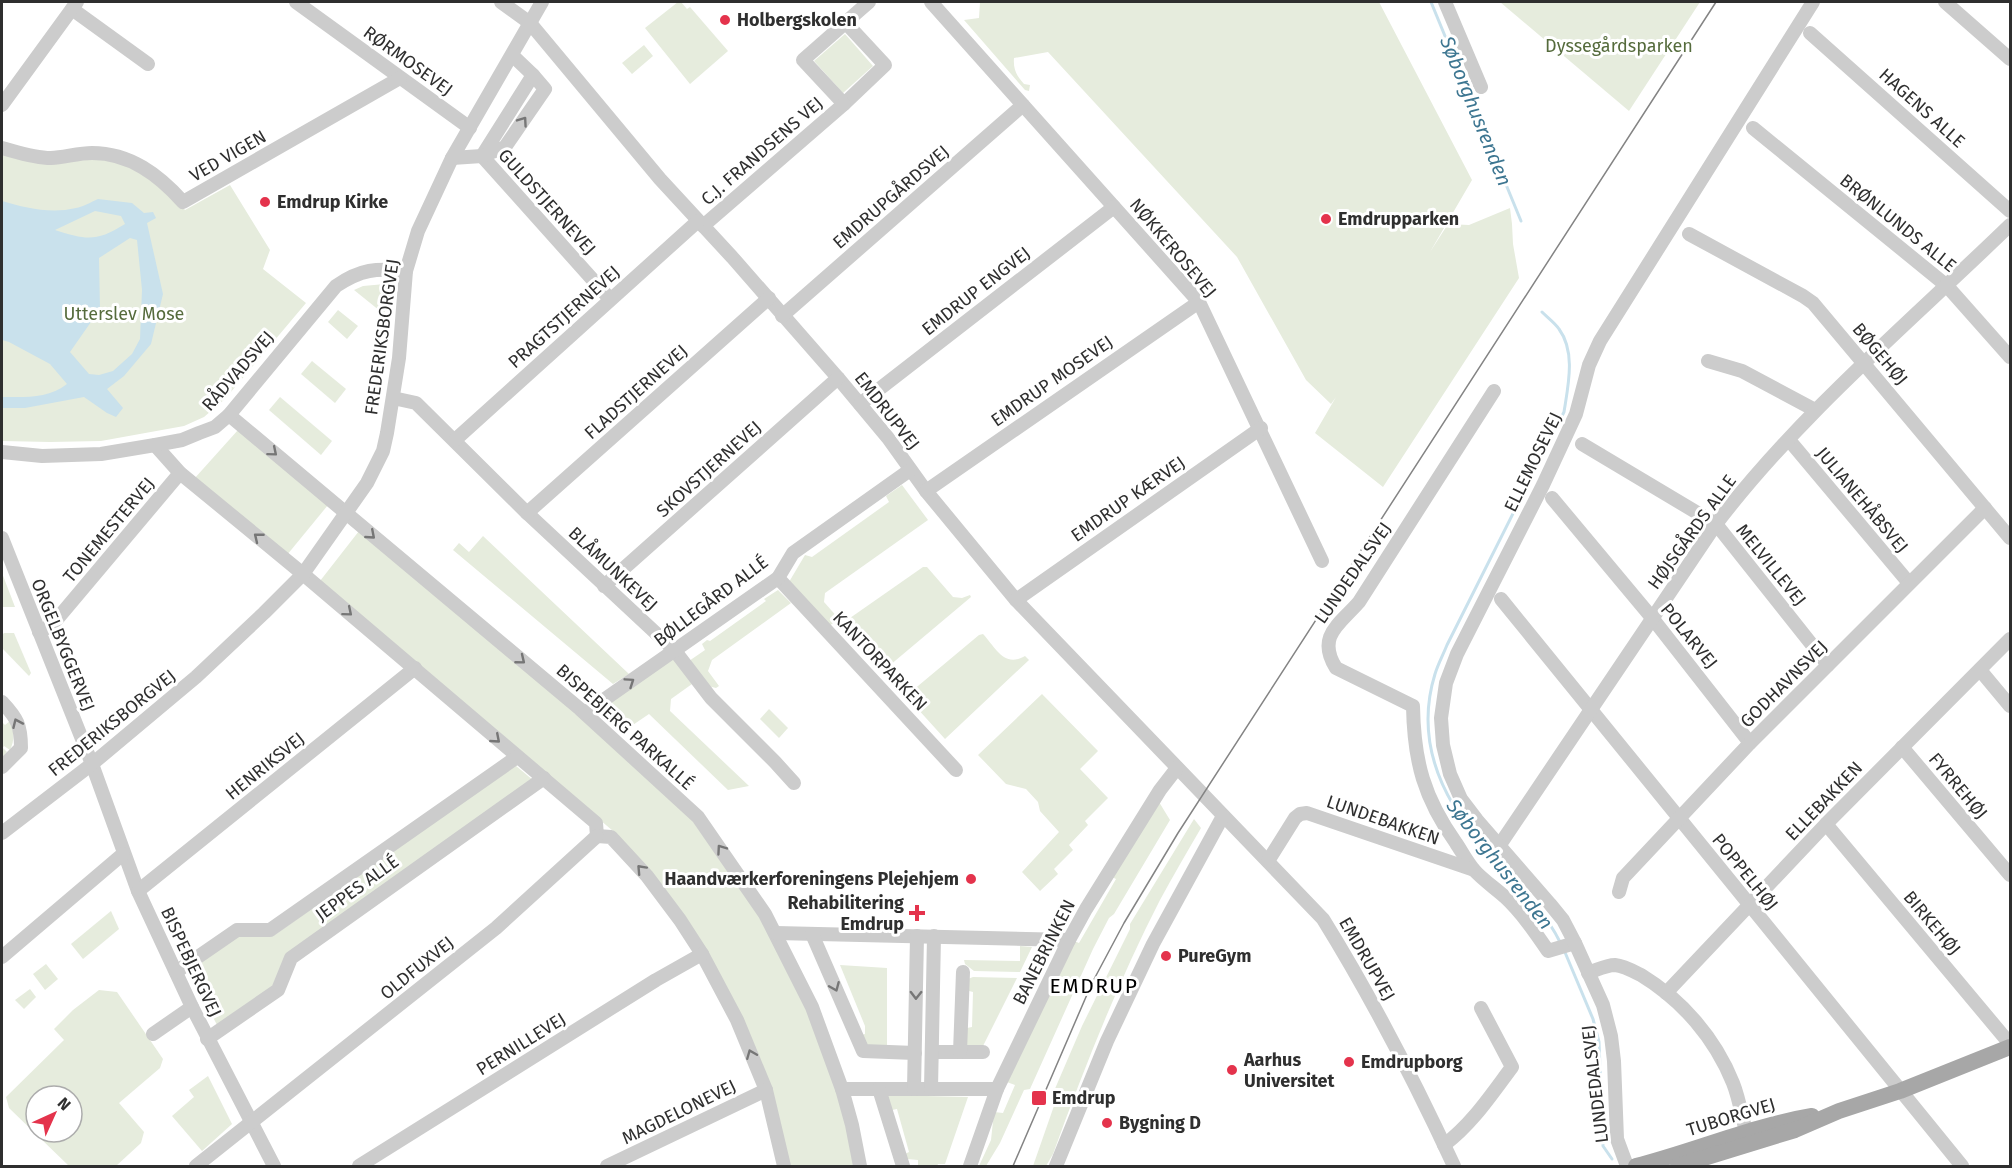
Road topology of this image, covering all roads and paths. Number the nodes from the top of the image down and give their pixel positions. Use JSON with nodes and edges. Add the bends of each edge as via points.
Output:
{"nodes":[{"id":1,"x":296,"y":2,"type":"edge"},
{"id":2,"x":501,"y":2,"type":"edge"},
{"id":3,"x":542,"y":2,"type":"edge"},
{"id":4,"x":869,"y":2,"type":"edge"},
{"id":5,"x":931,"y":2,"type":"edge"},
{"id":6,"x":1445,"y":2,"type":"edge"},
{"id":7,"x":1813,"y":2,"type":"edge"},
{"id":8,"x":1945,"y":2,"type":"edge"},
{"id":9,"x":75,"y":5,"type":"edge"},
{"id":10,"x":846,"y":22,"type":"junction"},
{"id":11,"x":530,"y":23,"type":"junction"},
{"id":12,"x":1810,"y":33,"type":"dead end"},
{"id":13,"x":512,"y":56,"type":"junction"},
{"id":14,"x":2010,"y":59,"type":"edge"},
{"id":15,"x":148,"y":64,"type":"dead end"},
{"id":16,"x":400,"y":78,"type":"junction"},
{"id":17,"x":1481,"y":87,"type":"dead end"},
{"id":18,"x":844,"y":104,"type":"junction"},
{"id":19,"x":2,"y":105,"type":"edge"},
{"id":20,"x":1023,"y":105,"type":"junction"},
{"id":21,"x":470,"y":128,"type":"junction"},
{"id":22,"x":1753,"y":128,"type":"dead end"},
{"id":23,"x":2,"y":148,"type":"edge"},
{"id":24,"x":482,"y":156,"type":"junction"},
{"id":25,"x":452,"y":158,"type":"junction"},
{"id":26,"x":1114,"y":207,"type":"junction"},
{"id":27,"x":2010,"y":211,"type":"edge"},
{"id":28,"x":701,"y":224,"type":"junction"},
{"id":29,"x":2010,"y":225,"type":"edge"},
{"id":30,"x":1689,"y":234,"type":"dead end"},
{"id":31,"x":406,"y":271,"type":"junction"},
{"id":32,"x":1947,"y":286,"type":"junction"},
{"id":33,"x":769,"y":298,"type":"junction"},
{"id":34,"x":610,"y":299,"type":"junction"},
{"id":35,"x":1199,"y":302,"type":"junction"},
{"id":36,"x":782,"y":316,"type":"junction"},
{"id":37,"x":2010,"y":357,"type":"edge"},
{"id":38,"x":1708,"y":361,"type":"dead end"},
{"id":39,"x":1865,"y":364,"type":"junction"},
{"id":40,"x":838,"y":378,"type":"junction"},
{"id":41,"x":1494,"y":391,"type":"dead end"},
{"id":42,"x":393,"y":398,"type":"junction"},
{"id":43,"x":860,"y":404,"type":"junction"},
{"id":44,"x":1815,"y":410,"type":"junction"},
{"id":45,"x":229,"y":415,"type":"junction"},
{"id":46,"x":1261,"y":428,"type":"junction"},
{"id":47,"x":454,"y":440,"type":"junction"},
{"id":48,"x":1789,"y":440,"type":"junction"},
{"id":49,"x":1582,"y":444,"type":"dead end"},
{"id":50,"x":155,"y":445,"type":"junction"},
{"id":51,"x":2,"y":452,"type":"edge"},
{"id":52,"x":910,"y":470,"type":"junction"},
{"id":53,"x":180,"y":473,"type":"junction"},
{"id":54,"x":926,"y":491,"type":"junction"},
{"id":55,"x":1552,"y":498,"type":"dead end"},
{"id":56,"x":1985,"y":508,"type":"junction"},
{"id":57,"x":346,"y":513,"type":"junction"},
{"id":58,"x":527,"y":513,"type":"junction"},
{"id":59,"x":1716,"y":524,"type":"junction"},
{"id":60,"x":2,"y":538,"type":"edge"},
{"id":61,"x":2010,"y":538,"type":"edge"},
{"id":62,"x":1322,"y":561,"type":"dead end"},
{"id":63,"x":303,"y":574,"type":"junction"},
{"id":64,"x":778,"y":578,"type":"junction"},
{"id":65,"x":1909,"y":583,"type":"junction"},
{"id":66,"x":604,"y":586,"type":"junction"},
{"id":67,"x":1501,"y":599,"type":"dead end"},
{"id":68,"x":1016,"y":600,"type":"junction"},
{"id":69,"x":1653,"y":619,"type":"junction"},
{"id":70,"x":39,"y":632,"type":"junction"},
{"id":71,"x":2010,"y":639,"type":"edge"},
{"id":72,"x":675,"y":651,"type":"junction"},
{"id":73,"x":1828,"y":665,"type":"junction"},
{"id":74,"x":415,"y":669,"type":"junction"},
{"id":75,"x":1980,"y":670,"type":"junction"},
{"id":76,"x":2,"y":702,"type":"edge"},
{"id":77,"x":2010,"y":706,"type":"edge"},
{"id":78,"x":1590,"y":710,"type":"junction"},
{"id":79,"x":585,"y":713,"type":"junction"},
{"id":80,"x":1750,"y":743,"type":"junction"},
{"id":81,"x":1902,"y":747,"type":"junction"},
{"id":82,"x":517,"y":757,"type":"junction"},
{"id":83,"x":92,"y":764,"type":"junction"},
{"id":84,"x":2,"y":767,"type":"edge"},
{"id":85,"x":1177,"y":768,"type":"junction"},
{"id":86,"x":956,"y":770,"type":"dead end"},
{"id":87,"x":544,"y":778,"type":"junction"},
{"id":88,"x":794,"y":783,"type":"dead end"},
{"id":89,"x":1223,"y":816,"type":"junction"},
{"id":90,"x":1679,"y":820,"type":"junction"},
{"id":91,"x":1826,"y":824,"type":"junction"},
{"id":92,"x":2,"y":833,"type":"edge"},
{"id":93,"x":597,"y":836,"type":"junction"},
{"id":94,"x":1499,"y":846,"type":"junction"},
{"id":95,"x":123,"y":854,"type":"junction"},
{"id":96,"x":1268,"y":861,"type":"junction"},
{"id":97,"x":1474,"y":870,"type":"junction"},
{"id":98,"x":2010,"y":875,"type":"edge"},
{"id":99,"x":138,"y":891,"type":"junction"},
{"id":100,"x":1619,"y":892,"type":"dead end"},
{"id":101,"x":1749,"y":906,"type":"junction"},
{"id":102,"x":776,"y":933,"type":"junction"},
{"id":103,"x":812,"y":934,"type":"junction"},
{"id":104,"x":917,"y":936,"type":"junction"},
{"id":105,"x":934,"y":936,"type":"junction"},
{"id":106,"x":1068,"y":940,"type":"junction"},
{"id":107,"x":1575,"y":943,"type":"junction"},
{"id":108,"x":702,"y":954,"type":"junction"},
{"id":109,"x":2,"y":957,"type":"edge"},
{"id":110,"x":176,"y":972,"type":"junction"},
{"id":111,"x":963,"y":972,"type":"dead end"},
{"id":112,"x":1588,"y":973,"type":"junction"},
{"id":113,"x":1666,"y":993,"type":"junction"},
{"id":114,"x":192,"y":1007,"type":"junction"},
{"id":115,"x":1481,"y":1008,"type":"dead end"},
{"id":116,"x":153,"y":1034,"type":"dead end"},
{"id":117,"x":207,"y":1038,"type":"junction"},
{"id":118,"x":2010,"y":1046,"type":"edge"},
{"id":119,"x":932,"y":1052,"type":"junction"},
{"id":120,"x":960,"y":1052,"type":"junction"},
{"id":121,"x":983,"y":1052,"type":"dead end"},
{"id":122,"x":915,"y":1053,"type":"junction"},
{"id":123,"x":842,"y":1089,"type":"junction"},
{"id":124,"x":879,"y":1089,"type":"junction"},
{"id":125,"x":914,"y":1089,"type":"junction"},
{"id":126,"x":931,"y":1089,"type":"junction"},
{"id":127,"x":997,"y":1089,"type":"junction"},
{"id":128,"x":766,"y":1090,"type":"junction"},
{"id":129,"x":1900,"y":1091,"type":"junction"},
{"id":130,"x":1839,"y":1111,"type":"junction"},
{"id":131,"x":252,"y":1121,"type":"junction"},
{"id":132,"x":1746,"y":1132,"type":"junction"},
{"id":133,"x":1444,"y":1145,"type":"junction"},
{"id":134,"x":1703,"y":1163,"type":"edge"},
{"id":135,"x":196,"y":1167,"type":"edge"},
{"id":136,"x":274,"y":1167,"type":"edge"},
{"id":137,"x":359,"y":1167,"type":"edge"},
{"id":138,"x":607,"y":1167,"type":"edge"},
{"id":139,"x":784,"y":1167,"type":"edge"},
{"id":140,"x":860,"y":1167,"type":"edge"},
{"id":141,"x":903,"y":1167,"type":"edge"},
{"id":142,"x":970,"y":1167,"type":"edge"},
{"id":143,"x":1056,"y":1167,"type":"edge"},
{"id":144,"x":1454,"y":1167,"type":"edge"},
{"id":145,"x":1627,"y":1167,"type":"edge"},
{"id":146,"x":1636,"y":1167,"type":"edge"},
{"id":147,"x":1678,"y":1167,"type":"edge"},
{"id":148,"x":1962,"y":1167,"type":"edge"}],
"edges":[{"from":1,"to":16,"type":"street","name":"RØRMOSEVEJ"},
{"from":2,"to":11,"type":"street","name":"EMDRUPVEJ"},
{"from":3,"to":11,"type":"street","name":"FREDERIKSBORGVEJ"},
{"from":4,"to":10,"type":"street","name":"C.J. FRANDSENS VEJ"},
{"from":5,"to":20,"type":"street","name":"NØKKEROSEVEJ"},
{"from":6,"to":17,"type":"street"},
{"from":7,"to":94,"type":"street","name":"ELLEMOSEVEJ","via":[[1600,341],[1576,414],[1446,683],[1443,746],[1450,774],[1461,799]]},
{"from":8,"to":14,"type":"street"},
{"from":9,"to":15,"type":"street"},
{"from":9,"to":19,"type":"street"},
{"from":10,"to":18,"type":"street","name":"C.J. FRANDSENS VEJ","via":[[885,65]]},
{"from":10,"to":18,"type":"street","name":"C.J. FRANDSENS VEJ","via":[[803,60]]},
{"from":11,"to":13,"type":"street","name":"FREDERIKSBORGVEJ"},
{"from":11,"to":28,"type":"street","name":"EMDRUPVEJ"},
{"from":12,"to":27,"type":"street","name":"HAGENS ALLE"},
{"from":13,"to":21,"type":"street","name":"FREDERIKSBORGVEJ"},
{"from":24,"to":13,"type":"street","one_way":true,"via":[[505,147],[545,89]]},
{"from":16,"to":21,"type":"street","name":"RØRMOSEVEJ"},
{"from":16,"to":23,"type":"street","name":"VED VIGEN","via":[[183,202],[150,171],[111,155],[50,158]]},
{"from":18,"to":28,"type":"street","name":"C.J. FRANDSENS VEJ"},
{"from":20,"to":26,"type":"street","name":"NØKKEROSEVEJ"},
{"from":20,"to":36,"type":"street","name":"EMDRUPGÅRDSVEJ"},
{"from":21,"to":25,"type":"street","name":"FREDERIKSBORGVEJ"},
{"from":22,"to":32,"type":"street","name":"BRØNLUNDS ALLE"},
{"from":24,"to":25,"type":"street"},
{"from":24,"to":34,"type":"street","name":"GULDSTJERNEVEJ"},
{"from":25,"to":31,"type":"street","name":"FREDERIKSBORGVEJ","via":[[418,231]]},
{"from":26,"to":35,"type":"street","name":"NØKKEROSEVEJ"},
{"from":26,"to":43,"type":"street","name":"EMDRUP ENGVEJ"},
{"from":28,"to":33,"type":"street","name":"EMDRUPVEJ"},
{"from":28,"to":34,"type":"street","name":"PRAGTSTJERNEVEJ"},
{"from":29,"to":32,"type":"street","name":"HØJSGÅRDS ALLE"},
{"from":30,"to":39,"type":"street","name":"BØGEHØJ","via":[[1813,303]]},
{"from":31,"to":42,"type":"street","name":"FREDERIKSBORGVEJ"},
{"from":31,"to":45,"type":"street","name":"RÅDVADSVEJ","via":[[367,270],[336,286]]},
{"from":32,"to":37,"type":"street","name":"BRØNLUNDS ALLE"},
{"from":32,"to":39,"type":"street","name":"HØJSGÅRDS ALLE"},
{"from":33,"to":36,"type":"street","name":"EMDRUPVEJ"},
{"from":33,"to":58,"type":"street","name":"FLADSTJERNEVEJ"},
{"from":34,"to":47,"type":"street","name":"PRAGTSTJERNEVEJ"},
{"from":35,"to":46,"type":"street","name":"NØKKEROSEVEJ"},
{"from":35,"to":54,"type":"street","name":"EMDRUP MOSEVEJ"},
{"from":36,"to":40,"type":"street","name":"EMDRUPVEJ"},
{"from":38,"to":44,"type":"street","via":[[1742,371]]},
{"from":39,"to":44,"type":"street","name":"HØJSGÅRDS ALLE"},
{"from":39,"to":56,"type":"street","name":"BØGEHØJ"},
{"from":40,"to":43,"type":"street","name":"EMDRUPVEJ"},
{"from":40,"to":66,"type":"street","name":"SKOVSTJERNEVEJ"},
{"from":41,"to":97,"type":"street","name":"LUNDEDALSVEJ","via":[[1359,602],[1336,626],[1328,647],[1336,668],[1413,706],[1422,779],[1446,830]]},
{"from":42,"to":47,"type":"street","name":"BLÅMUNKEVEJ","via":[[416,403]]},
{"from":42,"to":57,"type":"street","name":"FREDERIKSBORGVEJ","via":[[376,467]]},
{"from":43,"to":52,"type":"street","name":"EMDRUPVEJ"},
{"from":44,"to":48,"type":"street","name":"HØJSGÅRDS ALLE"},
{"from":45,"to":50,"type":"street","name":"RÅDVADSVEJ","via":[[199,434]]},
{"from":45,"to":57,"type":"street","name":"BISPEBJERG PARKALLÉ","one_way":true},
{"from":46,"to":62,"type":"street","name":"NØKKEROSEVEJ"},
{"from":46,"to":68,"type":"street","name":"EMDRUP KÆRVEJ"},
{"from":47,"to":58,"type":"street","name":"BLÅMUNKEVEJ"},
{"from":48,"to":59,"type":"street","name":"HØJSGÅRDS ALLE"},
{"from":48,"to":65,"type":"street","name":"JULIANEHÅBSVEJ"},
{"from":49,"to":59,"type":"street","name":"MELVILLEVEJ"},
{"from":50,"to":51,"type":"street","name":"RÅDVADSVEJ","via":[[101,454],[42,456]]},
{"from":50,"to":53,"type":"street"},
{"from":52,"to":54,"type":"street","name":"EMDRUPVEJ"},
{"from":52,"to":64,"type":"street","name":"BØLLEGÅRD ALLÉ","via":[[793,553]]},
{"from":63,"to":53,"type":"street","one_way":true},
{"from":53,"to":70,"type":"street","name":"TONEMESTERVEJ","via":[[58,618]]},
{"from":54,"to":68,"type":"street","name":"EMDRUPVEJ"},
{"from":55,"to":69,"type":"street","name":"POLARVEJ"},
{"from":56,"to":61,"type":"street","name":"BØGEHØJ"},
{"from":56,"to":65,"type":"street","name":"GODHAVNSVEJ"},
{"from":57,"to":63,"type":"street","name":"FREDERIKSBORGVEJ"},
{"from":57,"to":79,"type":"street","name":"BISPEBJERG PARKALLÉ","one_way":true},
{"from":58,"to":66,"type":"street","name":"BLÅMUNKEVEJ"},
{"from":59,"to":69,"type":"street","name":"HØJSGÅRDS ALLE"},
{"from":59,"to":73,"type":"street","name":"MELVILLEVEJ"},
{"from":60,"to":70,"type":"street","name":"ORGELBYGGERVEJ"},
{"from":63,"to":74,"type":"street","one_way":true},
{"from":63,"to":83,"type":"street","name":"FREDERIKSBORGVEJ","via":[[196,678]]},
{"from":64,"to":72,"type":"street","name":"BØLLEGÅRD ALLÉ"},
{"from":64,"to":86,"type":"street","name":"KANTORPARKEN"},
{"from":65,"to":73,"type":"street","name":"GODHAVNSVEJ"},
{"from":66,"to":72,"type":"street","name":"BLÅMUNKEVEJ"},
{"from":67,"to":78,"type":"street","name":"POPPELHØJ"},
{"from":68,"to":85,"type":"street","name":"EMDRUPVEJ"},
{"from":69,"to":78,"type":"street","name":"HØJSGÅRDS ALLE"},
{"from":69,"to":80,"type":"street","name":"POLARVEJ"},
{"from":70,"to":83,"type":"street","name":"ORGELBYGGERVEJ"},
{"from":71,"to":75,"type":"street","name":"ELLEBAKKEN"},
{"from":79,"to":72,"type":"street","name":"BØLLEGÅRD ALLÉ","one_way":true},
{"from":72,"to":88,"type":"street","name":"BLÅMUNKEVEJ","via":[[711,698]]},
{"from":73,"to":80,"type":"street","name":"GODHAVNSVEJ"},
{"from":74,"to":82,"type":"street","one_way":true},
{"from":74,"to":99,"type":"street","name":"HENRIKSVEJ"},
{"from":75,"to":77,"type":"street"},
{"from":75,"to":81,"type":"street","name":"ELLEBAKKEN"},
{"from":84,"to":76,"type":"street","one_way":true,"via":[[21,748],[15,716]]},
{"from":78,"to":90,"type":"street","name":"POPPELHØJ"},
{"from":78,"to":94,"type":"street","name":"HØJSGÅRDS ALLE"},
{"from":102,"to":79,"type":"street","name":"BISPEBJERG PARKALLÉ","one_way":true,"via":[[698,817]]},
{"from":80,"to":90,"type":"street","name":"GODHAVNSVEJ"},
{"from":81,"to":91,"type":"street","name":"ELLEBAKKEN"},
{"from":81,"to":98,"type":"street","name":"FYRREHØJ"},
{"from":82,"to":87,"type":"street"},
{"from":82,"to":110,"type":"street","name":"JEPPES ALLÉ","via":[[270,930],[237,930]]},
{"from":83,"to":92,"type":"street","name":"FREDERIKSBORGVEJ"},
{"from":83,"to":95,"type":"street","name":"BISPEBJERGVEJ"},
{"from":85,"to":89,"type":"street","name":"EMDRUPVEJ"},
{"from":85,"to":106,"type":"street","name":"BANEBRINKEN"},
{"from":87,"to":93,"type":"street","via":[[596,823]]},
{"from":87,"to":117,"type":"street","name":"JEPPES ALLÉ","via":[[291,958],[279,990]]},
{"from":89,"to":96,"type":"street","name":"EMDRUPVEJ"},
{"from":89,"to":143,"type":"street","via":[[1107,1041]]},
{"from":90,"to":100,"type":"street","name":"GODHAVNSVEJ","via":[[1623,878]]},
{"from":90,"to":101,"type":"street","name":"POPPELHØJ"},
{"from":91,"to":101,"type":"street","name":"ELLEBAKKEN"},
{"from":91,"to":118,"type":"street","name":"BIRKEHØJ"},
{"from":108,"to":93,"type":"street","one_way":true,"via":[[647,876],[611,837]]},
{"from":93,"to":131,"type":"street","name":"OLDFUXVEJ","via":[[496,927]]},
{"from":94,"to":107,"type":"street","name":"ELLEMOSEVEJ","via":[[1563,920]]},
{"from":95,"to":99,"type":"street","name":"BISPEBJERGVEJ"},
{"from":95,"to":109,"type":"street"},
{"from":96,"to":97,"type":"street","name":"LUNDEBAKKEN","via":[[1295,818],[1307,813]]},
{"from":96,"to":133,"type":"street","name":"EMDRUPVEJ","via":[[1323,919],[1346,955]]},
{"from":97,"to":107,"type":"street","name":"LUNDEDALSVEJ","via":[[1523,916],[1548,951]]},
{"from":99,"to":110,"type":"street","name":"BISPEBJERGVEJ"},
{"from":101,"to":113,"type":"street","name":"ELLEBAKKEN"},
{"from":101,"to":129,"type":"street","name":"POPPELHØJ"},
{"from":102,"to":103,"type":"street"},
{"from":102,"to":123,"type":"street","name":"BISPEBJERG PARKALLÉ","via":[[812,1007]]},
{"from":103,"to":104,"type":"street"},
{"from":103,"to":122,"type":"street","one_way":true,"via":[[863,1051]]},
{"from":104,"to":105,"type":"street"},
{"from":104,"to":122,"type":"street","one_way":true},
{"from":105,"to":106,"type":"street"},
{"from":105,"to":119,"type":"street"},
{"from":106,"to":127,"type":"street","name":"BANEBRINKEN"},
{"from":107,"to":112,"type":"street","name":"LUNDEDALSVEJ"},
{"from":128,"to":108,"type":"street","one_way":true,"via":[[738,1020]]},
{"from":108,"to":137,"type":"street","name":"PERNILLEVEJ"},
{"from":110,"to":114,"type":"street","name":"BISPEBJERGVEJ"},
{"from":111,"to":120,"type":"street"},
{"from":112,"to":113,"type":"street","via":[[1617,965],[1634,971]]},
{"from":112,"to":145,"type":"street","name":"LUNDEDALSVEJ","via":[[1603,1005],[1611,1036],[1617,1139]]},
{"from":113,"to":132,"type":"street","via":[[1701,1027],[1716,1049],[1733,1084]]},
{"from":114,"to":116,"type":"street"},
{"from":114,"to":117,"type":"street","name":"BISPEBJERGVEJ"},
{"from":115,"to":133,"type":"street","via":[[1512,1067],[1473,1119]]},
{"from":117,"to":131,"type":"street","name":"BISPEBJERGVEJ"},
{"from":118,"to":129,"type":"main road","name":"TUBORGVEJ"},
{"from":119,"to":120,"type":"street"},
{"from":119,"to":126,"type":"street"},
{"from":120,"to":121,"type":"street"},
{"from":122,"to":125,"type":"street"},
{"from":123,"to":124,"type":"street"},
{"from":123,"to":140,"type":"street","name":"BISPEBJERG PARKALLÉ"},
{"from":124,"to":125,"type":"street"},
{"from":124,"to":141,"type":"street"},
{"from":125,"to":126,"type":"street"},
{"from":126,"to":127,"type":"street"},
{"from":127,"to":142,"type":"street","name":"BANEBRINKEN"},
{"from":128,"to":138,"type":"street","name":"MAGDELONEVEJ"},
{"from":128,"to":139,"type":"street"},
{"from":129,"to":130,"type":"main road","name":"TUBORGVEJ"},
{"from":129,"to":148,"type":"street","name":"POPPELHØJ"},
{"from":130,"to":132,"type":"main road","name":"TUBORGVEJ"},
{"from":130,"to":134,"type":"main road","name":"TUBORGVEJ"},
{"from":131,"to":135,"type":"street","name":"OLDFUXVEJ"},
{"from":131,"to":136,"type":"street","name":"BISPEBJERGVEJ"},
{"from":132,"to":146,"type":"main road","name":"TUBORGVEJ"},
{"from":133,"to":144,"type":"street","name":"EMDRUPVEJ"},
{"from":134,"to":147,"type":"main road","name":"TUBORGVEJ"}]}
